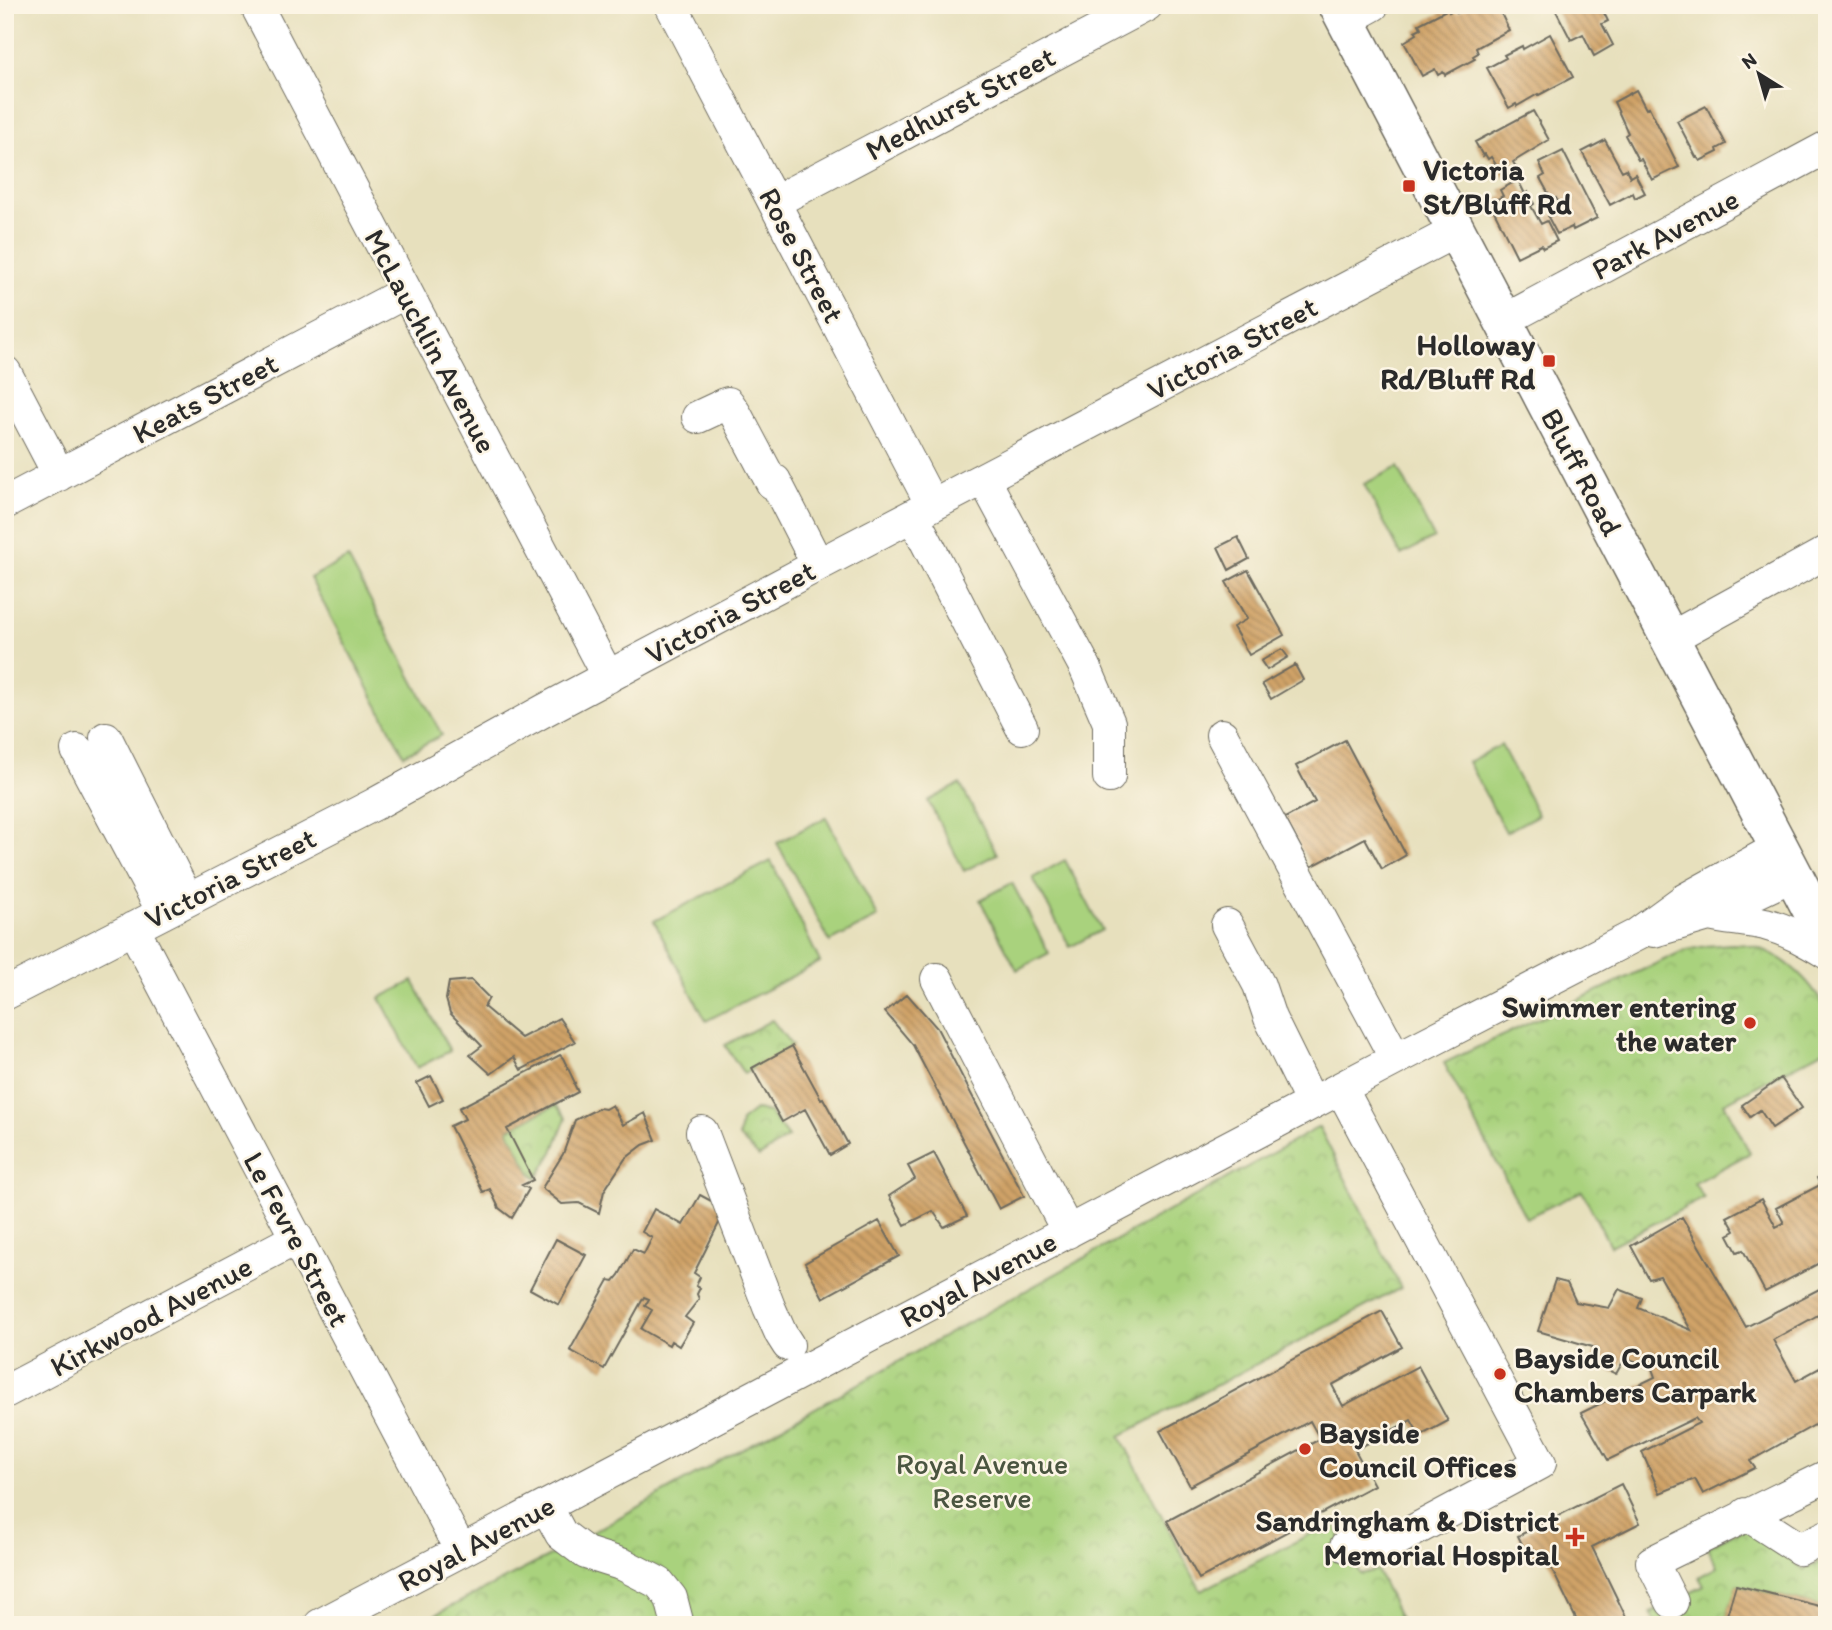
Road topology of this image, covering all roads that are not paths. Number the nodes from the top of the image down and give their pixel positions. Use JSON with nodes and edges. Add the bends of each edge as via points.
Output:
{"nodes":[{"id":1,"x":256,"y":5,"type":"edge"},
{"id":2,"x":671,"y":5,"type":"edge"},
{"id":3,"x":1147,"y":5,"type":"edge"},
{"id":4,"x":1353,"y":10,"type":"edge"},
{"id":5,"x":1827,"y":147,"type":"edge"},
{"id":6,"x":774,"y":202,"type":"junction"},
{"id":7,"x":1456,"y":231,"type":"junction"},
{"id":8,"x":406,"y":292,"type":"junction"},
{"id":9,"x":1503,"y":321,"type":"junction"},
{"id":10,"x":5,"y":372,"type":"edge"},
{"id":11,"x":698,"y":417,"type":"dead end"},
{"id":12,"x":59,"y":475,"type":"junction"},
{"id":13,"x":984,"y":479,"type":"junction"},
{"id":14,"x":5,"y":503,"type":"edge"},
{"id":15,"x":922,"y":511,"type":"junction"},
{"id":16,"x":1827,"y":552,"type":"edge"},
{"id":17,"x":818,"y":565,"type":"junction"},
{"id":18,"x":1669,"y":639,"type":"junction"},
{"id":19,"x":608,"y":677,"type":"junction"},
{"id":20,"x":1022,"y":727,"type":"dead end"},
{"id":21,"x":1222,"y":735,"type":"dead end"},
{"id":22,"x":91,"y":744,"type":"dead end"},
{"id":23,"x":1109,"y":777,"type":"dead end"},
{"id":24,"x":1785,"y":862,"type":"junction"},
{"id":25,"x":175,"y":906,"type":"junction"},
{"id":26,"x":1709,"y":915,"type":"junction"},
{"id":27,"x":1227,"y":925,"type":"dead end"},
{"id":28,"x":133,"y":928,"type":"junction"},
{"id":29,"x":1636,"y":935,"type":"junction"},
{"id":30,"x":1827,"y":939,"type":"edge"},
{"id":31,"x":1827,"y":953,"type":"edge"},
{"id":32,"x":937,"y":979,"type":"dead end"},
{"id":33,"x":5,"y":994,"type":"edge"},
{"id":34,"x":1396,"y":1059,"type":"junction"},
{"id":35,"x":1341,"y":1088,"type":"junction"},
{"id":36,"x":1312,"y":1103,"type":"junction"},
{"id":37,"x":702,"y":1132,"type":"dead end"},
{"id":38,"x":1068,"y":1231,"type":"junction"},
{"id":39,"x":297,"y":1238,"type":"junction"},
{"id":40,"x":788,"y":1345,"type":"dead end"},
{"id":41,"x":5,"y":1392,"type":"edge"},
{"id":42,"x":1827,"y":1476,"type":"edge"},
{"id":43,"x":547,"y":1506,"type":"junction"},
{"id":44,"x":1746,"y":1514,"type":"junction"},
{"id":45,"x":1827,"y":1536,"type":"edge"},
{"id":46,"x":1346,"y":1546,"type":"dead end"},
{"id":47,"x":461,"y":1551,"type":"junction"},
{"id":48,"x":1672,"y":1602,"type":"dead end"},
{"id":49,"x":320,"y":1625,"type":"edge"},
{"id":50,"x":678,"y":1625,"type":"edge"}],
"edges":[{"from":1,"to":8,"type":"street","name":"McLauchlin Avenue"},
{"from":2,"to":6,"type":"street","name":"Rose Street"},
{"from":3,"to":6,"type":"street","name":"Medhurst Street"},
{"from":4,"to":7,"type":"main road","name":"Bluff Road"},
{"from":5,"to":9,"type":"street","name":"Park Avenue"},
{"from":6,"to":15,"type":"street","name":"Rose Street"},
{"from":7,"to":9,"type":"main road","name":"Bluff Road"},
{"from":7,"to":13,"type":"street","name":"Victoria Street"},
{"from":8,"to":12,"type":"street","name":"Keats Street"},
{"from":8,"to":19,"type":"street","name":"McLauchlin Avenue"},
{"from":9,"to":18,"type":"main road","name":"Bluff Road"},
{"from":10,"to":12,"type":"street"},
{"from":11,"to":17,"type":"street","via":[[728,403]]},
{"from":12,"to":14,"type":"street","name":"Keats Street"},
{"from":13,"to":15,"type":"street","name":"Victoria Street"},
{"from":13,"to":23,"type":"street","via":[[1085,667],[1109,723]]},
{"from":15,"to":17,"type":"street","name":"Victoria Street"},
{"from":15,"to":20,"type":"street","name":"Rose Street"},
{"from":16,"to":18,"type":"street"},
{"from":17,"to":19,"type":"street","name":"Victoria Street"},
{"from":18,"to":24,"type":"main road","name":"Bluff Road"},
{"from":19,"to":25,"type":"street","name":"Victoria Street"},
{"from":21,"to":34,"type":"street"},
{"from":22,"to":25,"type":"street"},
{"from":24,"to":26,"type":"street","name":"Royal Avenue"},
{"from":24,"to":29,"type":"street","name":"Royal Avenue","via":[[1684,900]]},
{"from":24,"to":30,"type":"main road","name":"Bluff Road"},
{"from":25,"to":28,"type":"street","name":"Victoria Street"},
{"from":26,"to":29,"type":"street","name":"Royal Avenue"},
{"from":26,"to":31,"type":"street","via":[[1782,929]]},
{"from":27,"to":36,"type":"street"},
{"from":28,"to":33,"type":"street","name":"Victoria Street"},
{"from":28,"to":39,"type":"street","name":"Le Fevre Street"},
{"from":29,"to":34,"type":"street","name":"Royal Avenue"},
{"from":32,"to":38,"type":"street"},
{"from":34,"to":35,"type":"street","name":"Royal Avenue"},
{"from":35,"to":36,"type":"street","name":"Royal Avenue"},
{"from":35,"to":46,"type":"street","via":[[1541,1463],[1385,1546],[1375,1531]]},
{"from":36,"to":38,"type":"street","name":"Royal Avenue"},
{"from":37,"to":40,"type":"street"},
{"from":38,"to":43,"type":"street","name":"Royal Avenue"},
{"from":39,"to":41,"type":"street","name":"Kirkwood Avenue"},
{"from":39,"to":47,"type":"street","name":"Le Fevre Street"},
{"from":42,"to":44,"type":"street"},
{"from":43,"to":47,"type":"street","name":"Royal Avenue"},
{"from":43,"to":50,"type":"street","via":[[561,1534],[586,1553],[659,1583],[671,1598]]},
{"from":44,"to":45,"type":"street","via":[[1800,1549]]},
{"from":44,"to":48,"type":"street","via":[[1652,1562]]},
{"from":47,"to":49,"type":"street","name":"Royal Avenue"}]}
